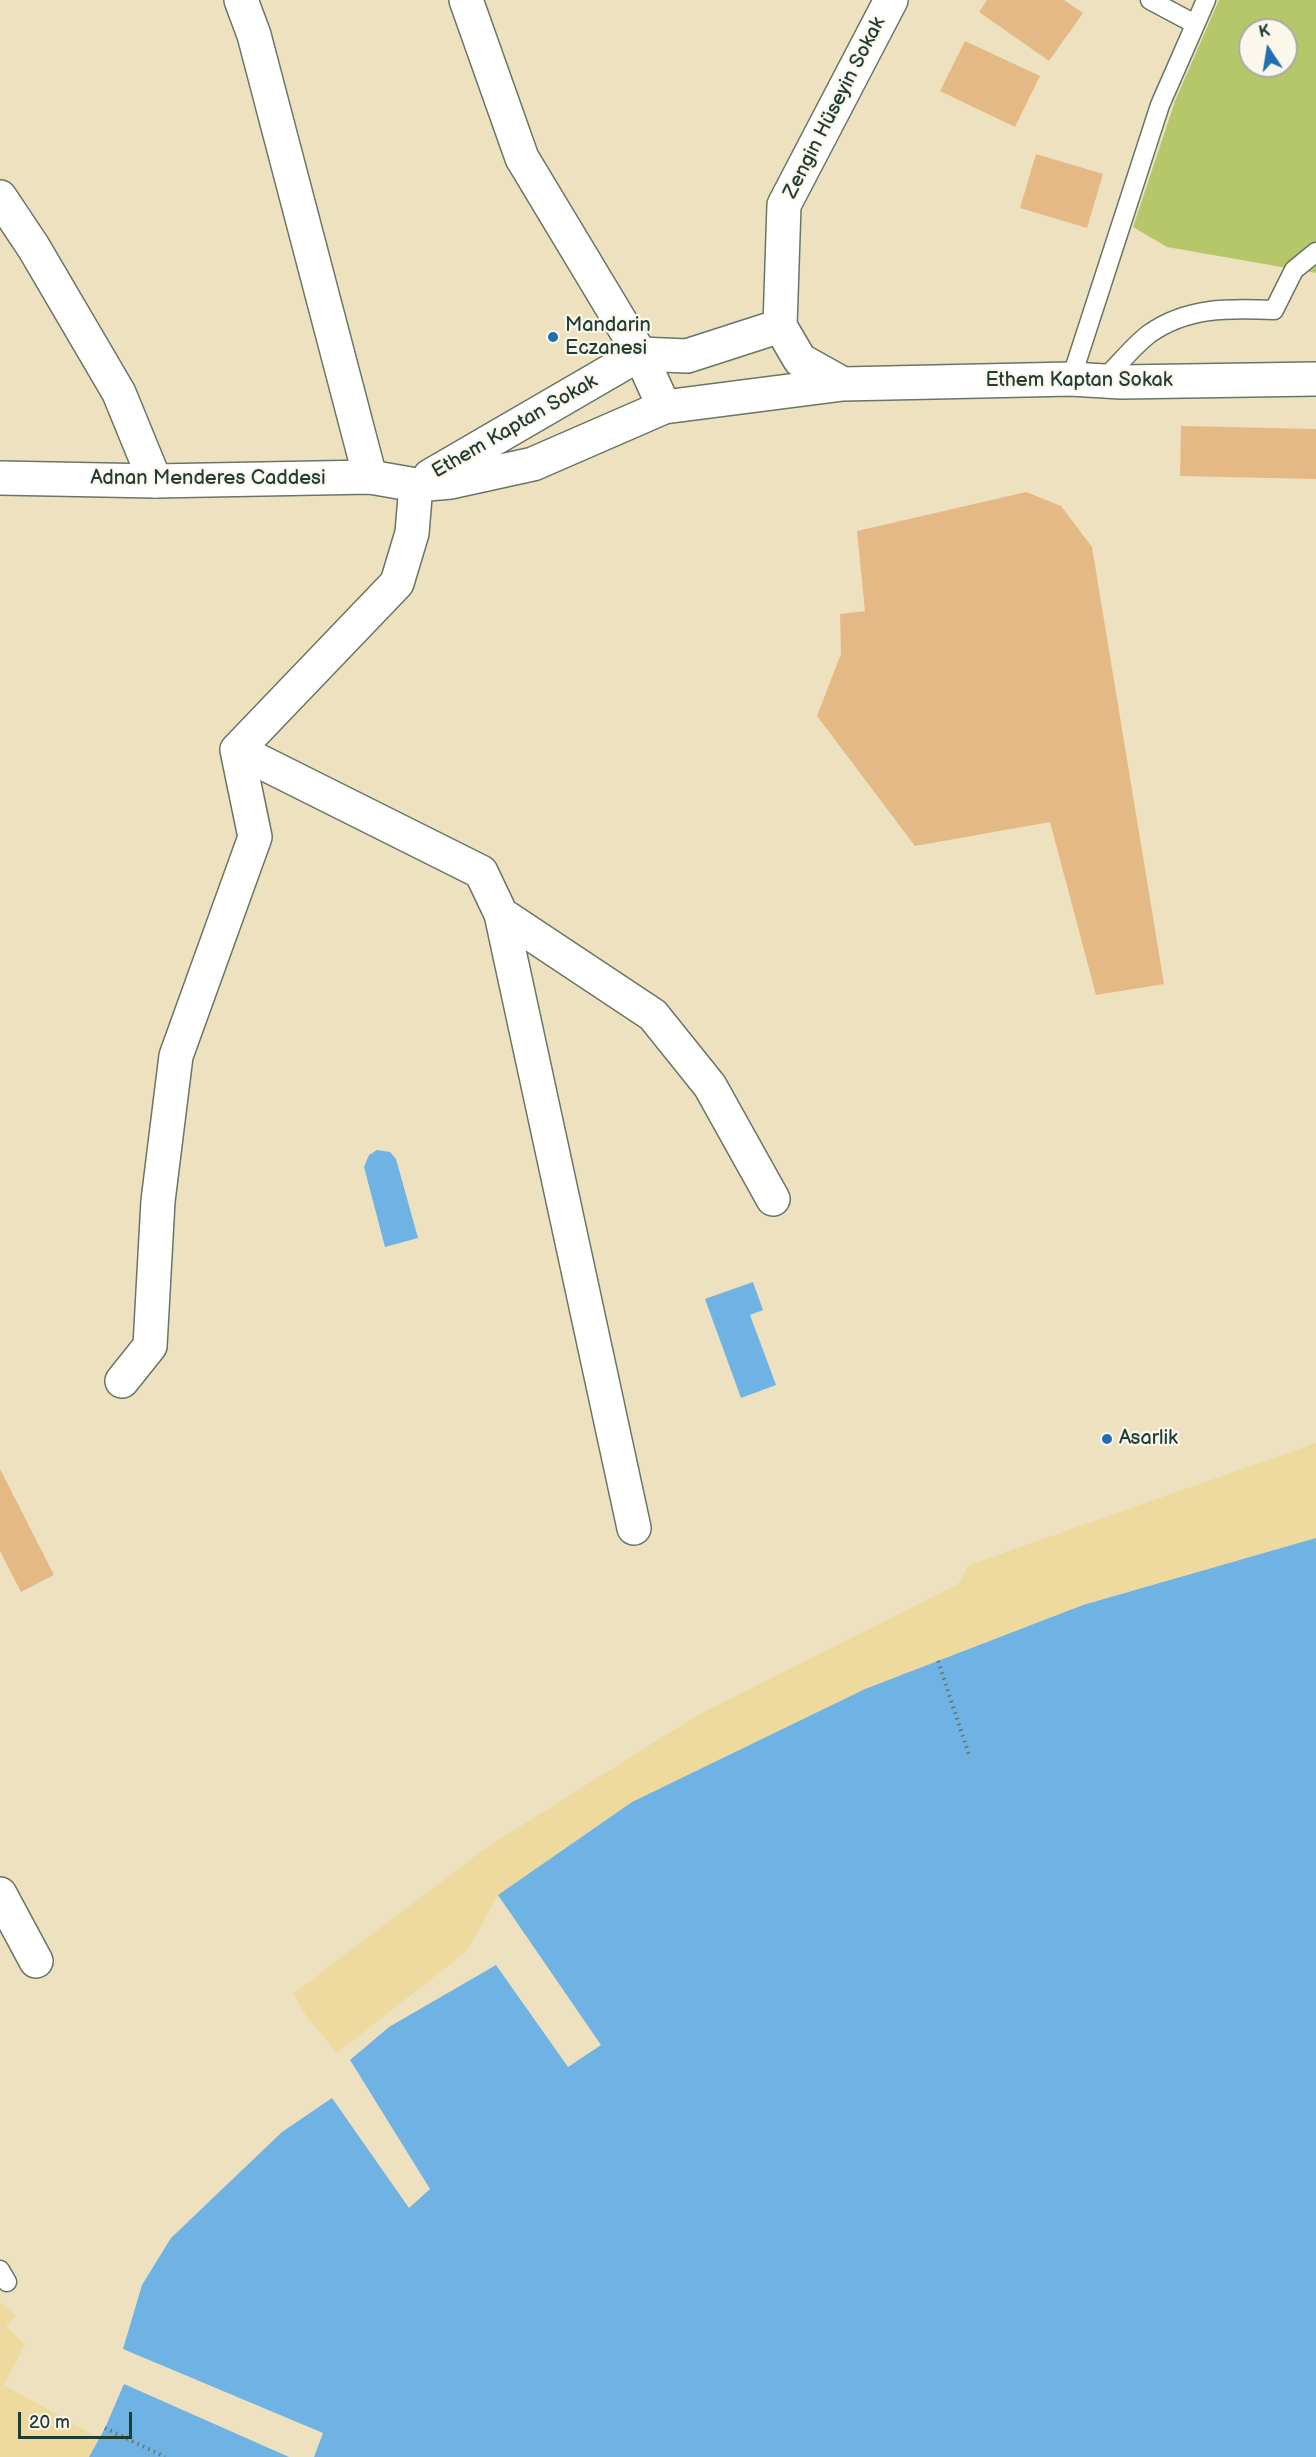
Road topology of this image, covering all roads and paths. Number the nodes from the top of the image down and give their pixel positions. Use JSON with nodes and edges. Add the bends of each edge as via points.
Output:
{"nodes":[{"id":1,"x":241,"y":0,"type":"edge"},
{"id":2,"x":466,"y":0,"type":"edge"},
{"id":3,"x":891,"y":0,"type":"edge"},
{"id":4,"x":1150,"y":0,"type":"edge"},
{"id":5,"x":1206,"y":0,"type":"edge"},
{"id":6,"x":1195,"y":24,"type":"junction"},
{"id":7,"x":0,"y":197,"type":"edge"},
{"id":8,"x":1316,"y":252,"type":"edge"},
{"id":9,"x":780,"y":326,"type":"junction"},
{"id":10,"x":640,"y":354,"type":"junction"},
{"id":11,"x":1316,"y":379,"type":"edge"},
{"id":12,"x":1087,"y":380,"type":"junction"},
{"id":13,"x":843,"y":384,"type":"junction"},
{"id":14,"x":664,"y":407,"type":"junction"},
{"id":15,"x":370,"y":477,"type":"junction"},
{"id":16,"x":0,"y":478,"type":"edge"},
{"id":17,"x":155,"y":481,"type":"junction"},
{"id":18,"x":416,"y":484,"type":"junction"},
{"id":19,"x":237,"y":750,"type":"junction"},
{"id":20,"x":501,"y":914,"type":"junction"},
{"id":21,"x":773,"y":1199,"type":"dead end"},
{"id":22,"x":122,"y":1381,"type":"dead end"},
{"id":23,"x":634,"y":1528,"type":"dead end"},
{"id":24,"x":938,"y":1661,"type":"dead end"},
{"id":25,"x":970,"y":1758,"type":"dead end"},
{"id":26,"x":0,"y":1894,"type":"edge"},
{"id":27,"x":36,"y":1961,"type":"dead end"},
{"id":28,"x":105,"y":2428,"type":"dead end"},
{"id":29,"x":165,"y":2457,"type":"edge"}],
"edges":[{"from":1,"to":15,"type":"street","via":[[255,35]]},
{"from":2,"to":10,"type":"street","via":[[522,158]]},
{"from":3,"to":9,"type":"street","name":"Zengin Hüseyin Sokak","via":[[784,205]]},
{"from":4,"to":6,"type":"lane"},
{"from":5,"to":6,"type":"lane"},
{"from":6,"to":12,"type":"lane","via":[[1160,105]]},
{"from":7,"to":17,"type":"street","via":[[119,393]]},
{"from":8,"to":12,"type":"lane","via":[[1294,270],[1274,310],[1226,308],[1191,313],[1149,334]]},
{"from":9,"to":10,"type":"street","via":[[687,356]]},
{"from":9,"to":13,"type":"street","via":[[800,360]]},
{"from":10,"to":14,"type":"street"},
{"from":10,"to":18,"type":"street","name":"Ethem Kaptan Sokak"},
{"from":11,"to":12,"type":"street","name":"Ethem Kaptan Sokak"},
{"from":12,"to":13,"type":"street","name":"Ethem Kaptan Sokak"},
{"from":13,"to":14,"type":"street","name":"Ethem Kaptan Sokak"},
{"from":14,"to":18,"type":"street","name":"Ethem Kaptan Sokak","via":[[533,464],[451,482]]},
{"from":15,"to":17,"type":"street","name":"Adnan Menderes Caddesi"},
{"from":15,"to":18,"type":"street","name":"Adnan Menderes Caddesi"},
{"from":16,"to":17,"type":"street","name":"Adnan Menderes Caddesi"},
{"from":18,"to":19,"type":"street","via":[[411,533],[397,583]]},
{"from":19,"to":20,"type":"street","via":[[482,872]]},
{"from":19,"to":22,"type":"street","via":[[255,837],[176,1056],[158,1201],[150,1346]]},
{"from":20,"to":21,"type":"street","via":[[653,1015],[710,1086]]},
{"from":20,"to":23,"type":"street"},
{"from":24,"to":25,"type":"path"},
{"from":26,"to":27,"type":"street"},
{"from":28,"to":29,"type":"path"}]}
